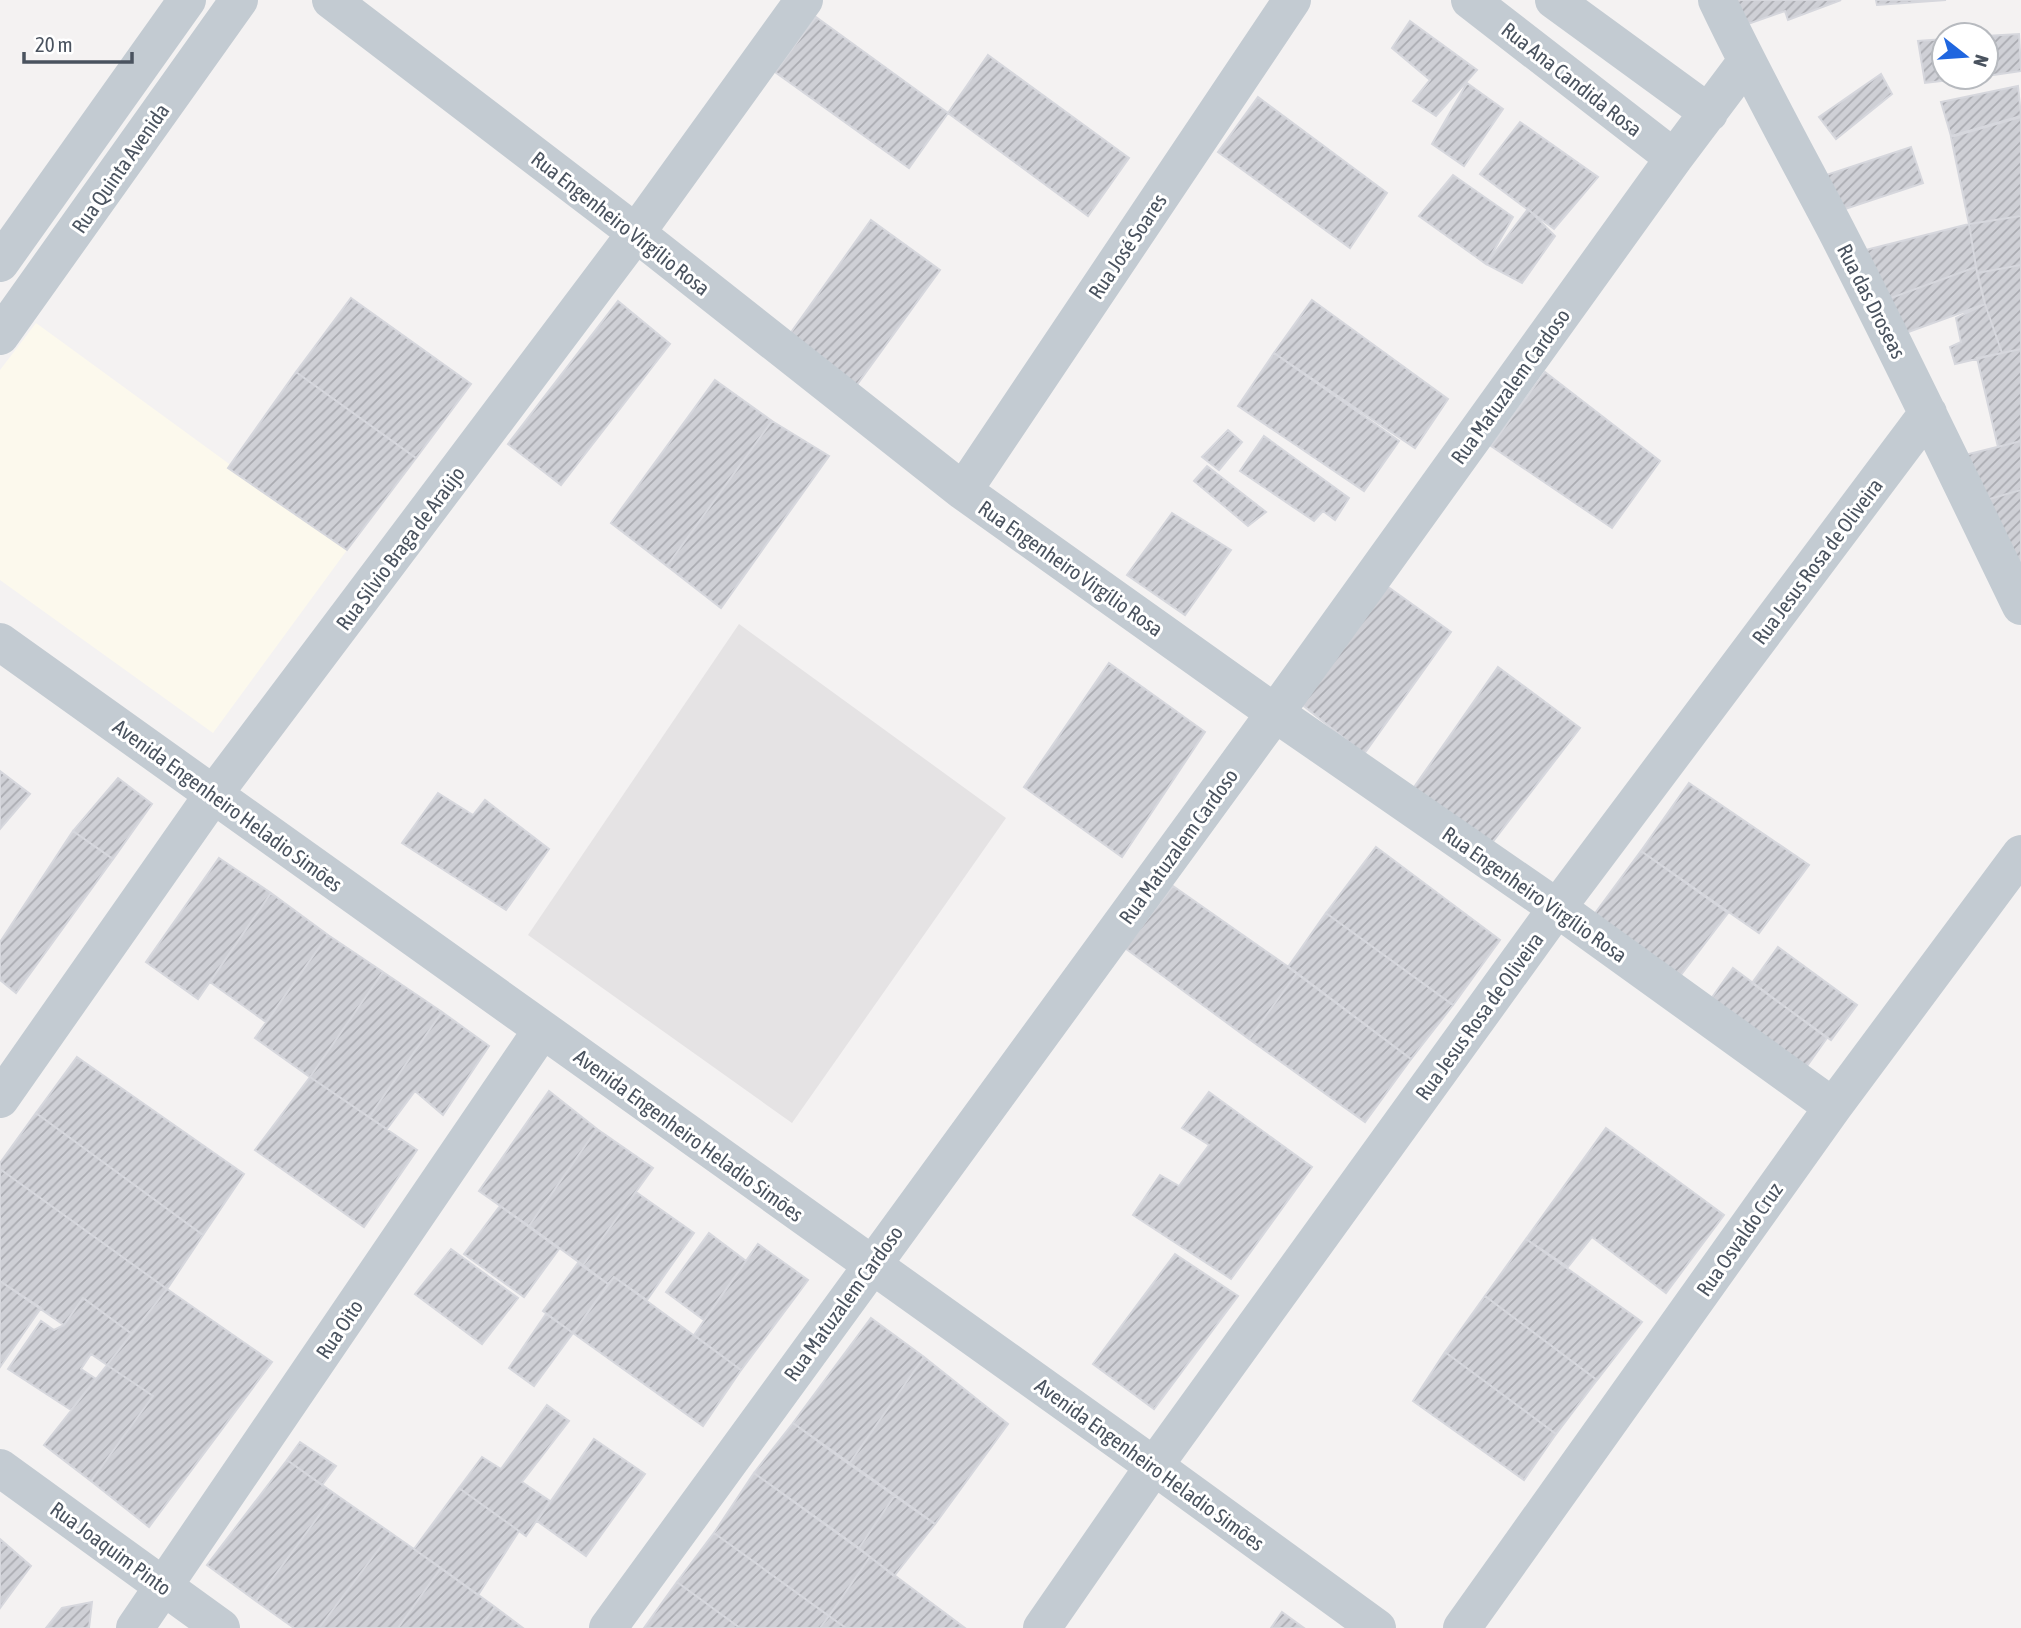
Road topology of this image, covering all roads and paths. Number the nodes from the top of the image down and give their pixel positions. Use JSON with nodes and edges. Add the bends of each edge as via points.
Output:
{"nodes":[{"id":1,"x":187,"y":0,"type":"edge"},
{"id":2,"x":239,"y":0,"type":"edge"},
{"id":3,"x":331,"y":0,"type":"edge"},
{"id":4,"x":804,"y":0,"type":"edge"},
{"id":5,"x":1292,"y":0,"type":"edge"},
{"id":6,"x":1470,"y":0,"type":"edge"},
{"id":7,"x":1554,"y":0,"type":"edge"},
{"id":8,"x":1717,"y":0,"type":"edge"},
{"id":9,"x":1746,"y":62,"type":"junction"},
{"id":10,"x":1709,"y":113,"type":"junction"},
{"id":11,"x":1674,"y":158,"type":"junction"},
{"id":12,"x":636,"y":233,"type":"junction"},
{"id":13,"x":0,"y":263,"type":"edge"},
{"id":14,"x":0,"y":336,"type":"edge"},
{"id":15,"x":1928,"y":413,"type":"junction"},
{"id":16,"x":963,"y":491,"type":"junction"},
{"id":17,"x":2021,"y":606,"type":"edge"},
{"id":18,"x":0,"y":642,"type":"edge"},
{"id":19,"x":1275,"y":713,"type":"junction"},
{"id":20,"x":213,"y":795,"type":"junction"},
{"id":21,"x":2021,"y":854,"type":"edge"},
{"id":22,"x":1557,"y":908,"type":"junction"},
{"id":23,"x":542,"y":1030,"type":"junction"},
{"id":24,"x":0,"y":1099,"type":"edge"},
{"id":25,"x":1833,"y":1107,"type":"junction"},
{"id":26,"x":871,"y":1265,"type":"junction"},
{"id":27,"x":1154,"y":1466,"type":"junction"},
{"id":28,"x":0,"y":1468,"type":"edge"},
{"id":29,"x":163,"y":1586,"type":"junction"},
{"id":30,"x":135,"y":1628,"type":"edge"},
{"id":31,"x":221,"y":1628,"type":"edge"},
{"id":32,"x":608,"y":1628,"type":"edge"},
{"id":33,"x":1042,"y":1628,"type":"edge"},
{"id":34,"x":1377,"y":1628,"type":"edge"},
{"id":35,"x":1462,"y":1628,"type":"edge"}],
"edges":[{"from":1,"to":13,"type":"street","name":"Rua Quinta Avenida"},
{"from":2,"to":14,"type":"street","name":"Rua Quinta Avenida"},
{"from":3,"to":12,"type":"street","name":"Rua Engenheiro Virgílio Rosa"},
{"from":4,"to":12,"type":"street","name":"Rua Silvio Braga de Araújo"},
{"from":5,"to":16,"type":"street","name":"Rua José Soares"},
{"from":6,"to":11,"type":"street","name":"Rua Ana Candida Rosa"},
{"from":7,"to":10,"type":"street"},
{"from":8,"to":9,"type":"street","name":"Rua das Droseas"},
{"from":9,"to":10,"type":"street","name":"Rua Matuzalem Cardoso"},
{"from":9,"to":15,"type":"street","name":"Rua das Droseas"},
{"from":10,"to":11,"type":"street","name":"Rua Matuzalem Cardoso"},
{"from":11,"to":19,"type":"street","name":"Rua Matuzalem Cardoso"},
{"from":12,"to":16,"type":"street","name":"Rua Engenheiro Virgílio Rosa"},
{"from":12,"to":20,"type":"street","name":"Rua Silvio Braga de Araújo"},
{"from":15,"to":17,"type":"street","name":"Rua das Droseas"},
{"from":15,"to":22,"type":"street","name":"Rua Jesus Rosa de Oliveira"},
{"from":16,"to":19,"type":"street","name":"Rua Engenheiro Virgílio Rosa"},
{"from":18,"to":20,"type":"street","name":"Avenida Engenheiro Heladio Simões"},
{"from":19,"to":22,"type":"street","name":"Rua Engenheiro Virgílio Rosa"},
{"from":19,"to":26,"type":"street","name":"Rua Matuzalem Cardoso"},
{"from":20,"to":23,"type":"street","name":"Avenida Engenheiro Heladio Simões"},
{"from":20,"to":24,"type":"street","name":"Rua Silvio Braga de Araújo"},
{"from":21,"to":25,"type":"street","name":"Rua Osvaldo Cruz"},
{"from":22,"to":25,"type":"street","name":"Rua Engenheiro Virgílio Rosa"},
{"from":22,"to":27,"type":"street","name":"Rua Jesus Rosa de Oliveira"},
{"from":23,"to":26,"type":"street","name":"Avenida Engenheiro Heladio Simões"},
{"from":23,"to":29,"type":"street","name":"Rua Oito"},
{"from":25,"to":35,"type":"street","name":"Rua Osvaldo Cruz"},
{"from":26,"to":27,"type":"street","name":"Avenida Engenheiro Heladio Simões"},
{"from":26,"to":32,"type":"street","name":"Rua Matuzalem Cardoso"},
{"from":27,"to":33,"type":"street","name":"Rua Jesus Rosa de Oliveira"},
{"from":27,"to":34,"type":"street","name":"Avenida Engenheiro Heladio Simões"},
{"from":28,"to":29,"type":"street","name":"Rua Joaquim Pinto"},
{"from":29,"to":30,"type":"street","name":"Rua Oito"},
{"from":29,"to":31,"type":"street","name":"Rua Joaquim Pinto"}]}
